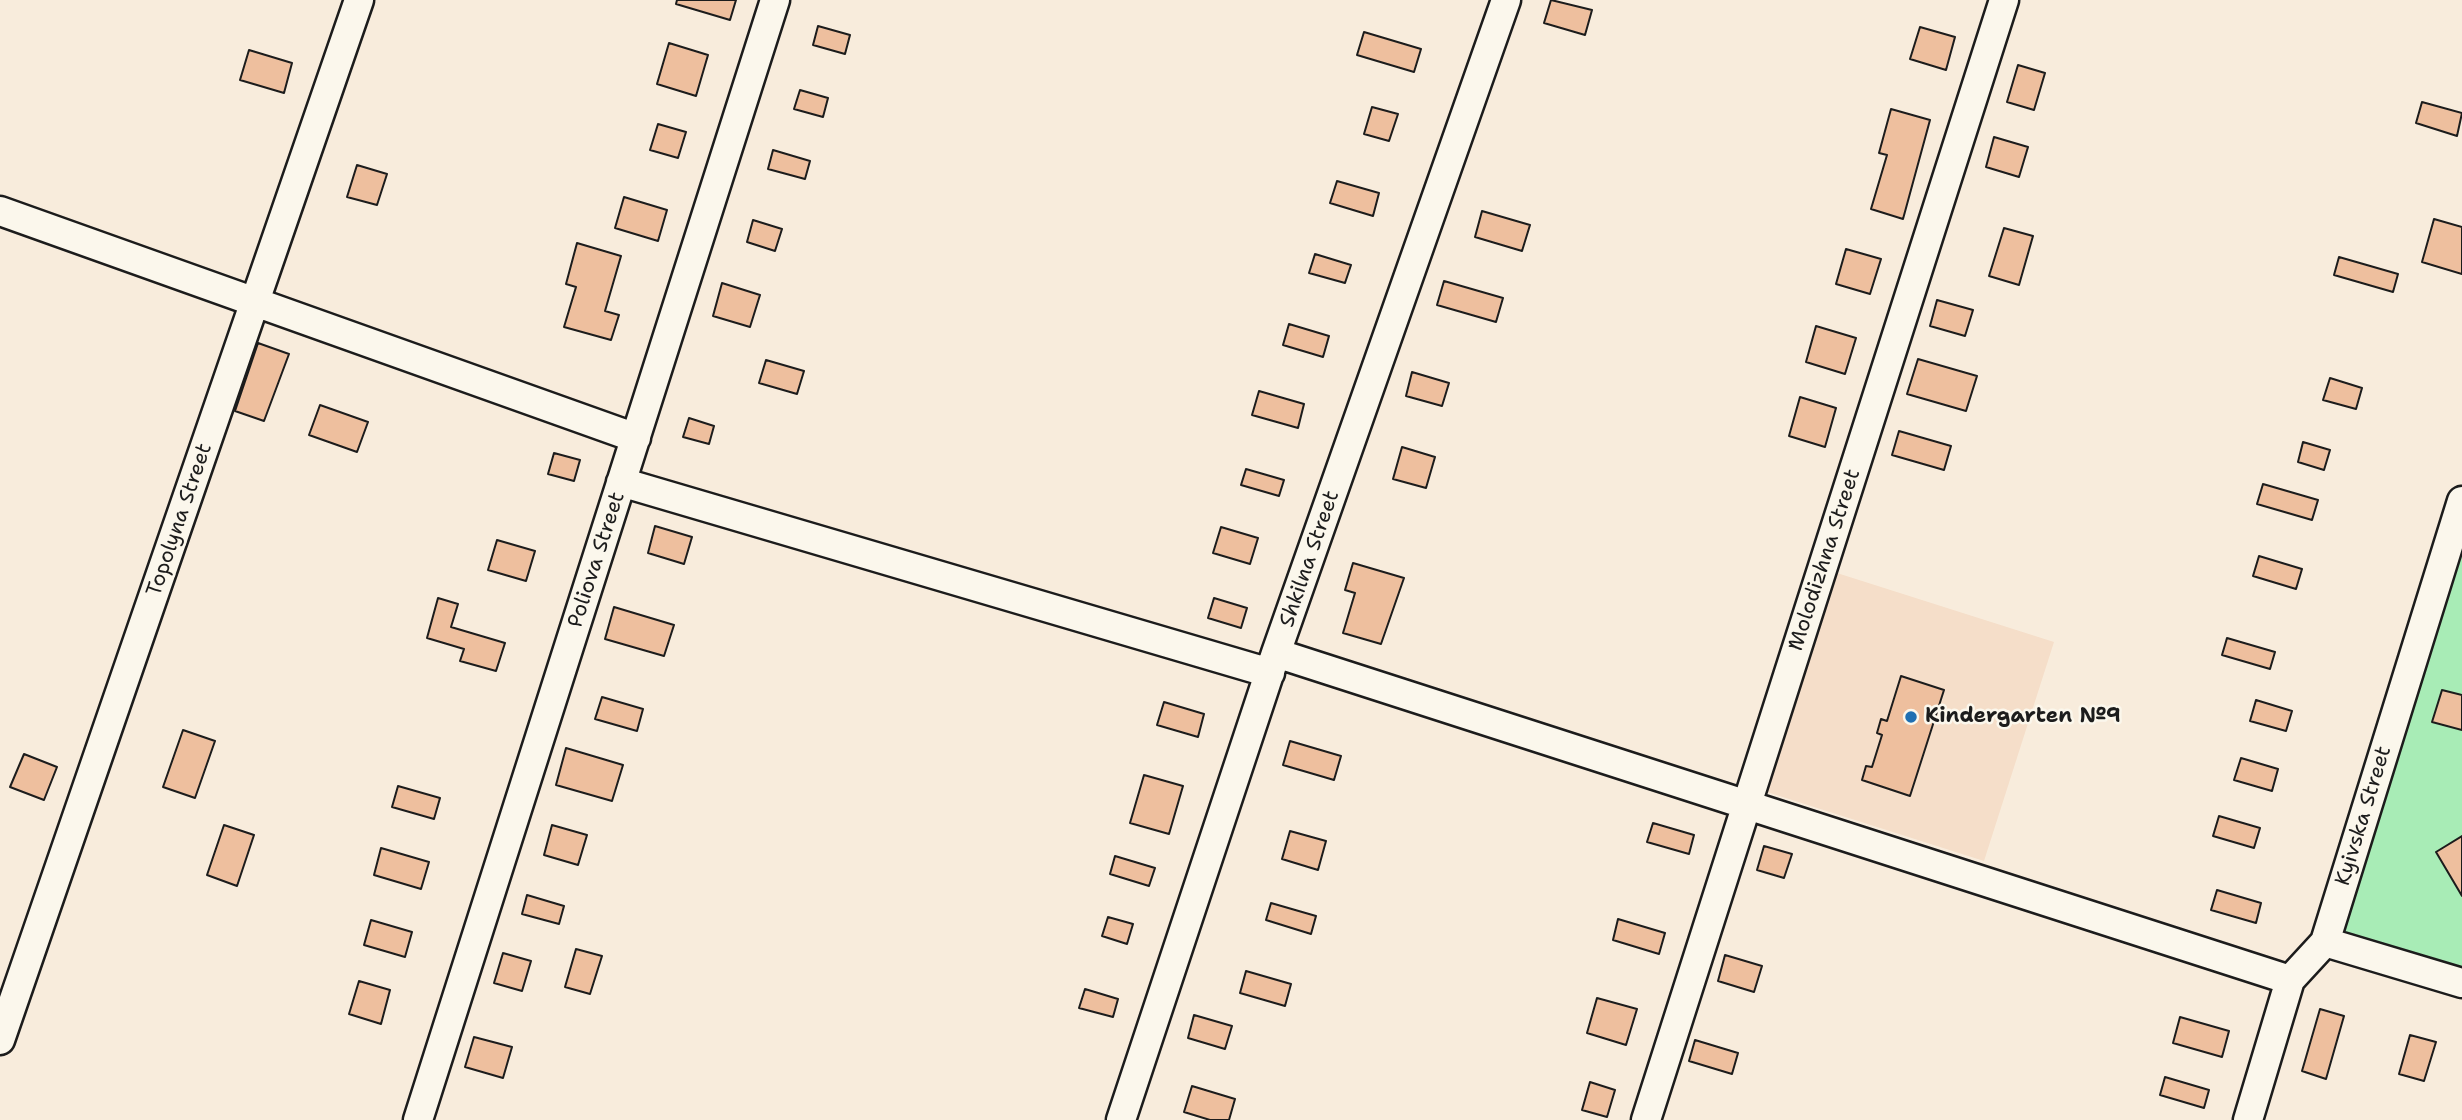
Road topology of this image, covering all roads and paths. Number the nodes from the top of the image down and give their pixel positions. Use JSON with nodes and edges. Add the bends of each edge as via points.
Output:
{"nodes":[{"id":1,"x":359,"y":0,"type":"edge"},
{"id":2,"x":775,"y":0,"type":"edge"},
{"id":3,"x":1506,"y":0,"type":"edge"},
{"id":4,"x":2004,"y":0,"type":"edge"},
{"id":5,"x":0,"y":211,"type":"edge"},
{"id":6,"x":256,"y":300,"type":"junction"},
{"id":7,"x":636,"y":438,"type":"junction"},
{"id":8,"x":621,"y":482,"type":"junction"},
{"id":9,"x":2462,"y":501,"type":"edge"},
{"id":10,"x":1273,"y":663,"type":"junction"},
{"id":11,"x":1746,"y":805,"type":"junction"},
{"id":12,"x":2325,"y":942,"type":"junction"},
{"id":13,"x":2290,"y":980,"type":"junction"},
{"id":14,"x":2462,"y":983,"type":"edge"},
{"id":15,"x":0,"y":1040,"type":"edge"},
{"id":16,"x":418,"y":1120,"type":"edge"},
{"id":17,"x":1121,"y":1120,"type":"edge"},
{"id":18,"x":1646,"y":1120,"type":"edge"},
{"id":19,"x":2248,"y":1120,"type":"edge"}],
"edges":[{"from":1,"to":6,"type":"street","name":"Topolyna Street"},
{"from":2,"to":7,"type":"street","name":"Poliova Street"},
{"from":3,"to":10,"type":"street","name":"Shkilna Street"},
{"from":4,"to":11,"type":"street","name":"Molodizhna Street"},
{"from":5,"to":6,"type":"street"},
{"from":6,"to":7,"type":"street"},
{"from":6,"to":15,"type":"street","name":"Topolyna Street"},
{"from":7,"to":8,"type":"street","name":"Poliova Street"},
{"from":8,"to":10,"type":"street"},
{"from":8,"to":16,"type":"street","name":"Poliova Street"},
{"from":9,"to":12,"type":"street","name":"Kyivska Street"},
{"from":10,"to":11,"type":"street"},
{"from":10,"to":17,"type":"street","name":"Shkilna Street"},
{"from":11,"to":13,"type":"street"},
{"from":11,"to":18,"type":"street","name":"Molodizhna Street"},
{"from":12,"to":13,"type":"street","name":"Kyivska Street"},
{"from":12,"to":14,"type":"street"},
{"from":13,"to":19,"type":"street","name":"Kyivska Street"}]}
